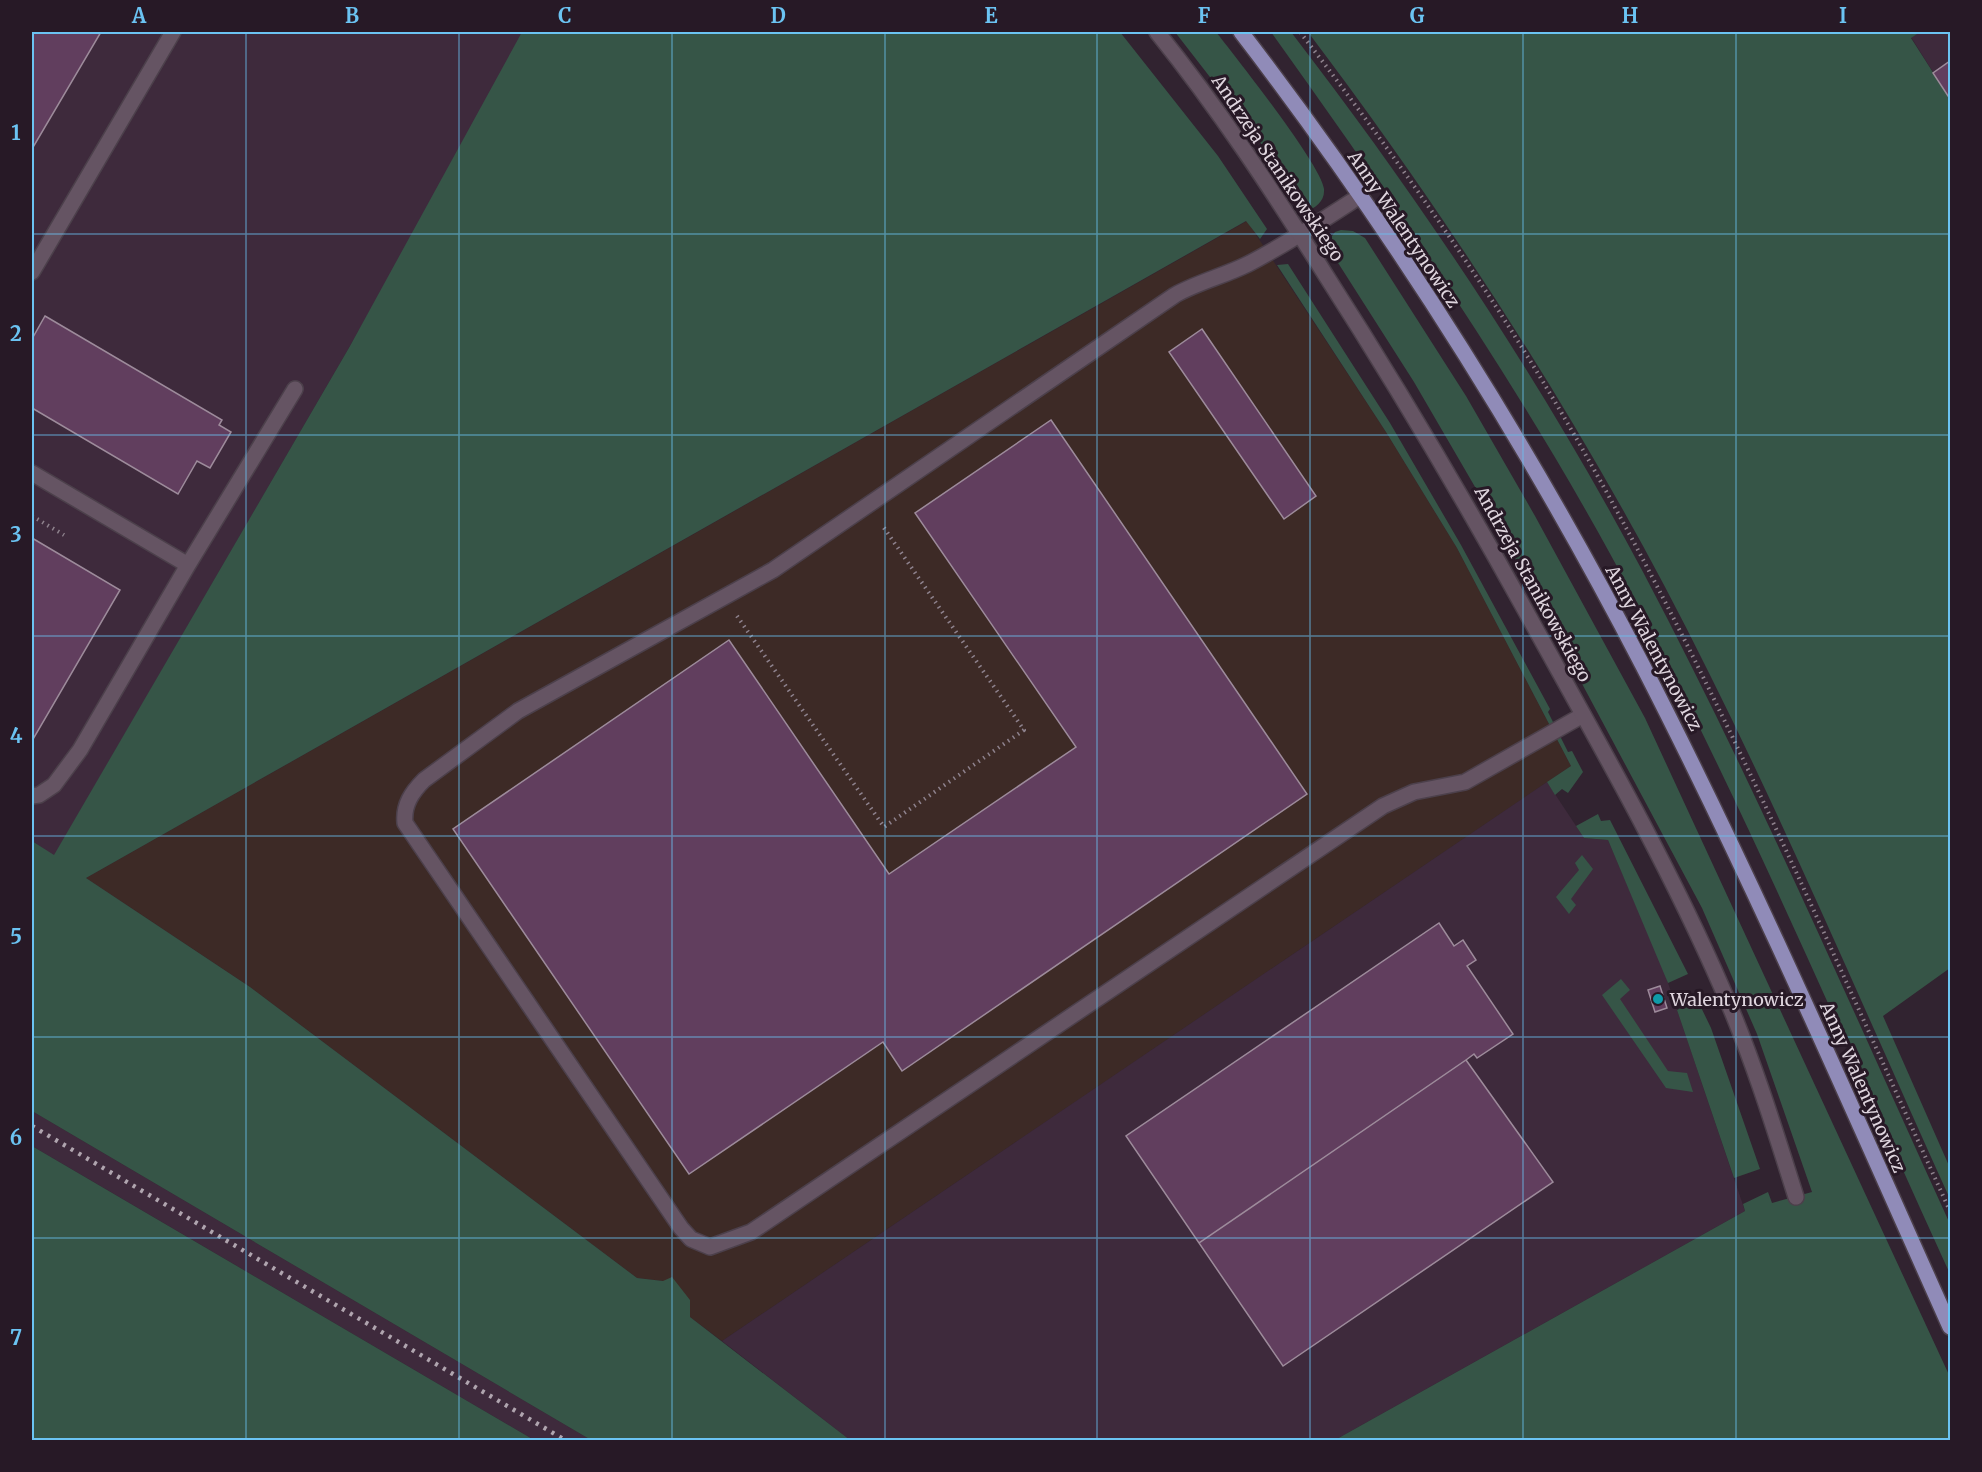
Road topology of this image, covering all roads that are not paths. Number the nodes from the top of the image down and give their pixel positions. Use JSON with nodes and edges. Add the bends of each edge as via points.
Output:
{"nodes":[{"id":1,"x":173,"y":32,"type":"edge"},
{"id":2,"x":1157,"y":32,"type":"edge"},
{"id":3,"x":1241,"y":32,"type":"edge"},
{"id":4,"x":1360,"y":196,"type":"junction"},
{"id":5,"x":1301,"y":235,"type":"junction"},
{"id":6,"x":32,"y":272,"type":"edge"},
{"id":7,"x":295,"y":389,"type":"dead end"},
{"id":8,"x":32,"y":473,"type":"edge"},
{"id":9,"x":188,"y":565,"type":"junction"},
{"id":10,"x":1583,"y":715,"type":"junction"},
{"id":11,"x":32,"y":796,"type":"edge"},
{"id":12,"x":1796,"y":1197,"type":"dead end"},
{"id":13,"x":1950,"y":1327,"type":"edge"}],
"edges":[{"from":1,"to":6,"type":"street"},
{"from":2,"to":5,"type":"street","name":"Andrzeja Stanikowskiego","via":[[1234,133]]},
{"from":3,"to":4,"type":"main road","name":"Anny Walentynowicz"},
{"from":4,"to":5,"type":"street"},
{"from":4,"to":13,"type":"main road","name":"Anny Walentynowicz","via":[[1486,391],[1577,544],[1642,664],[1719,820]]},
{"from":5,"to":10,"type":"street","name":"Andrzeja Stanikowskiego","via":[[1444,463]]},
{"from":5,"to":10,"type":"street","via":[[1244,266],[1175,295],[773,570],[518,711],[412,792],[404,816],[411,835],[681,1228],[691,1239],[710,1247],[751,1232],[1383,806],[1414,792],[1466,782]]},
{"from":7,"to":9,"type":"street"},
{"from":8,"to":9,"type":"street"},
{"from":9,"to":11,"type":"street","via":[[68,768],[54,785]]},
{"from":10,"to":12,"type":"street","name":"Andrzeja Stanikowskiego","via":[[1661,859],[1724,992],[1770,1113]]}]}
